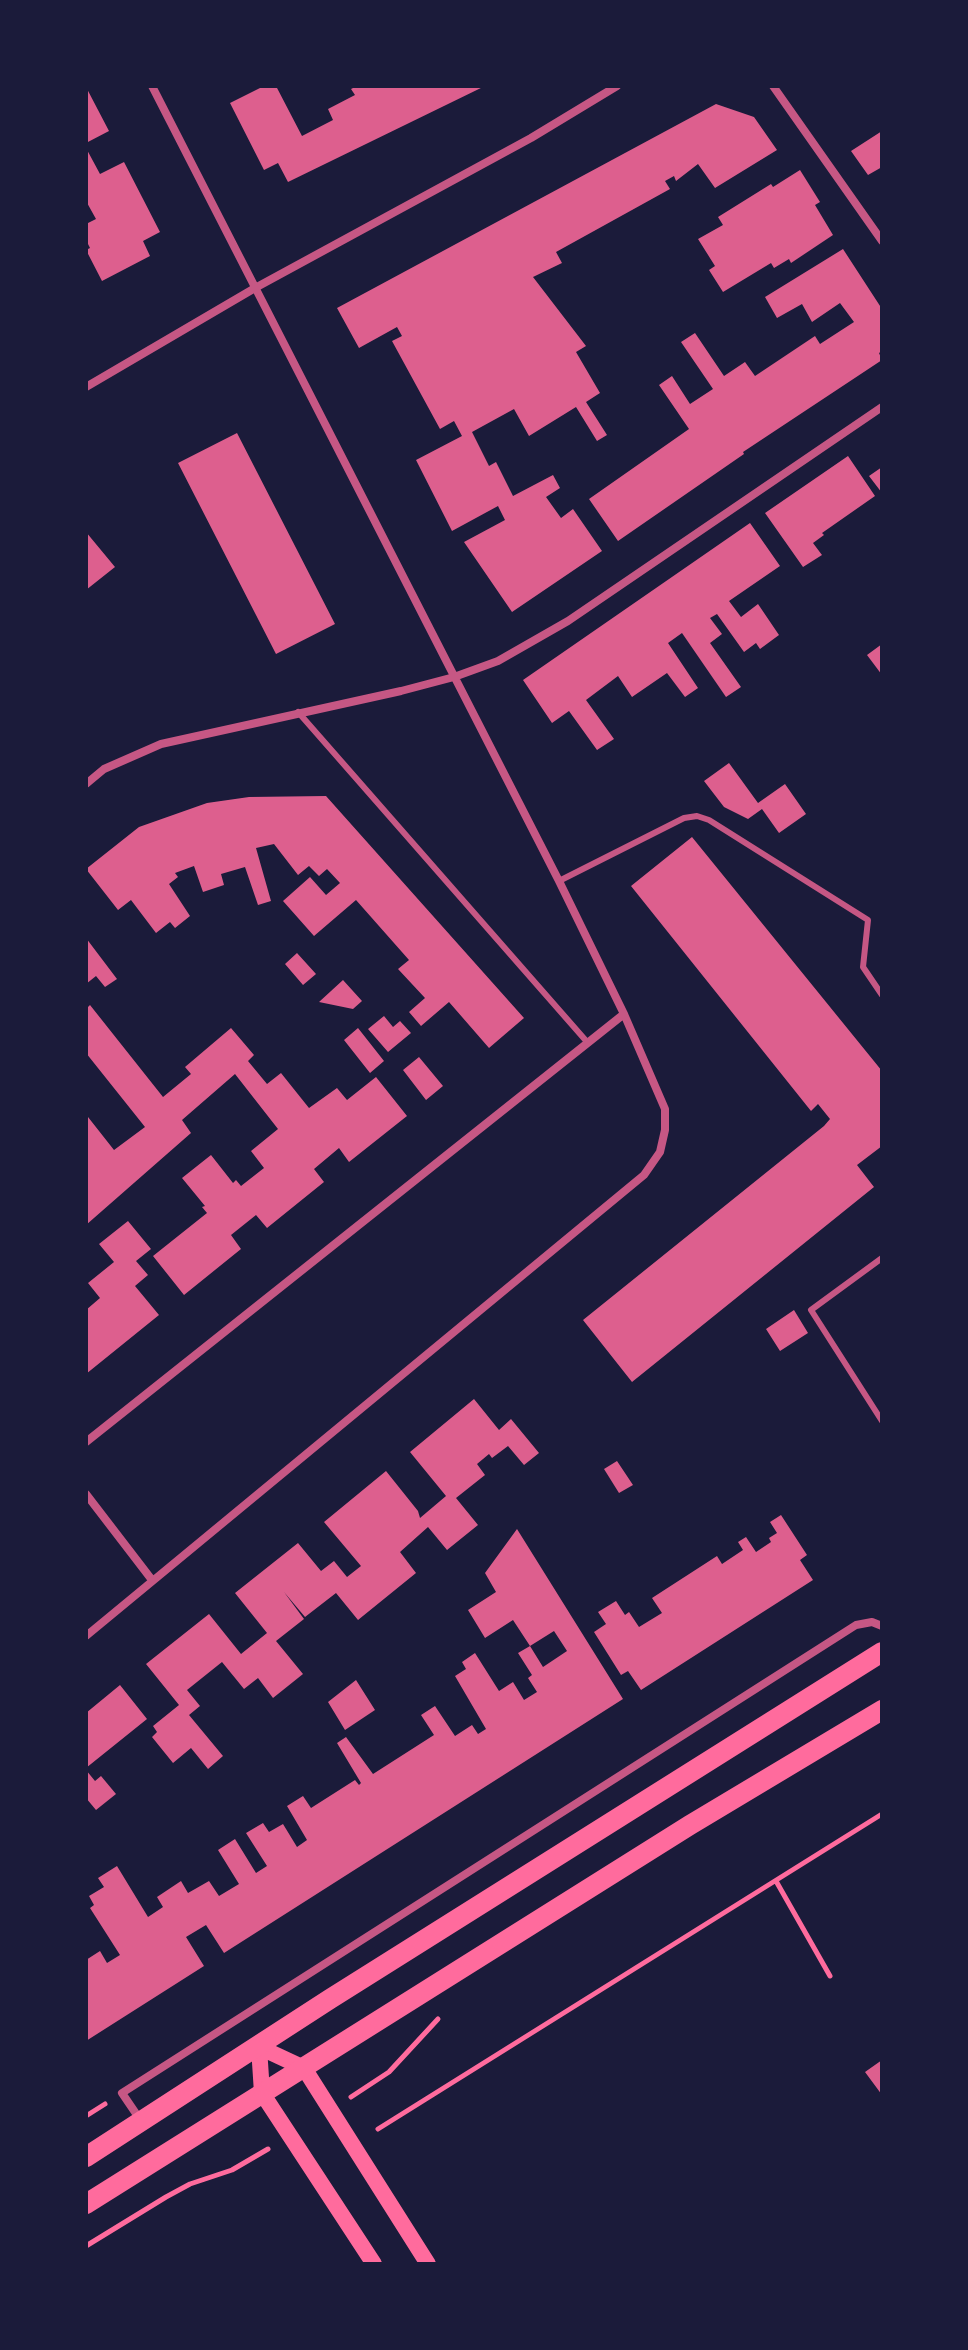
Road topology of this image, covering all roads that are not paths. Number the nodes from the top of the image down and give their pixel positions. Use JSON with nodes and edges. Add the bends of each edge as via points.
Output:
{"nodes":[{"id":1,"x":152,"y":86,"type":"edge"},
{"id":2,"x":617,"y":86,"type":"edge"},
{"id":3,"x":773,"y":86,"type":"edge"},
{"id":4,"x":882,"y":241,"type":"edge"},
{"id":5,"x":255,"y":288,"type":"junction"},
{"id":6,"x":86,"y":387,"type":"edge"},
{"id":7,"x":882,"y":407,"type":"edge"},
{"id":8,"x":454,"y":677,"type":"junction"},
{"id":9,"x":298,"y":712,"type":"junction"},
{"id":10,"x":86,"y":784,"type":"edge"},
{"id":11,"x":559,"y":881,"type":"junction"},
{"id":12,"x":882,"y":995,"type":"edge"},
{"id":13,"x":624,"y":1014,"type":"junction"},
{"id":14,"x":588,"y":1043,"type":"junction"},
{"id":15,"x":882,"y":1258,"type":"edge"},
{"id":16,"x":882,"y":1421,"type":"edge"},
{"id":17,"x":86,"y":1442,"type":"edge"},
{"id":18,"x":86,"y":1494,"type":"edge"},
{"id":19,"x":152,"y":1580,"type":"junction"},
{"id":20,"x":882,"y":1626,"type":"edge"},
{"id":21,"x":86,"y":1636,"type":"edge"},
{"id":22,"x":882,"y":1652,"type":"edge"},
{"id":23,"x":882,"y":1710,"type":"edge"},
{"id":24,"x":259,"y":2047,"type":"junction"},
{"id":25,"x":304,"y":2068,"type":"junction"},
{"id":26,"x":262,"y":2093,"type":"junction"},
{"id":27,"x":141,"y":2121,"type":"junction"},
{"id":28,"x":86,"y":2157,"type":"edge"},
{"id":29,"x":86,"y":2204,"type":"edge"},
{"id":30,"x":374,"y":2264,"type":"edge"},
{"id":31,"x":428,"y":2264,"type":"edge"}],
"edges":[{"from":1,"to":5,"type":"street"},
{"from":2,"to":5,"type":"street"},
{"from":3,"to":4,"type":"street"},
{"from":5,"to":6,"type":"street"},
{"from":5,"to":8,"type":"street"},
{"from":7,"to":8,"type":"street","via":[[568,621],[498,661]]},
{"from":8,"to":9,"type":"street"},
{"from":8,"to":11,"type":"street"},
{"from":9,"to":10,"type":"street","via":[[161,744],[104,769]]},
{"from":9,"to":14,"type":"lane"},
{"from":11,"to":12,"type":"lane","via":[[684,818],[709,820],[868,920],[863,967]]},
{"from":11,"to":13,"type":"street"},
{"from":13,"to":14,"type":"street"},
{"from":13,"to":19,"type":"street","via":[[665,1109],[660,1152],[644,1175]]},
{"from":14,"to":17,"type":"street"},
{"from":15,"to":16,"type":"lane","via":[[811,1310]]},
{"from":18,"to":19,"type":"street"},
{"from":19,"to":21,"type":"street"},
{"from":20,"to":27,"type":"street","via":[[856,1625],[122,2093]]},
{"from":22,"to":24,"type":"main road"},
{"from":23,"to":25,"type":"main road"},
{"from":24,"to":25,"type":"main road"},
{"from":24,"to":26,"type":"main road"},
{"from":24,"to":27,"type":"main road"},
{"from":25,"to":26,"type":"main road"},
{"from":25,"to":31,"type":"main road"},
{"from":26,"to":29,"type":"main road"},
{"from":26,"to":30,"type":"main road"},
{"from":27,"to":28,"type":"main road"}]}
